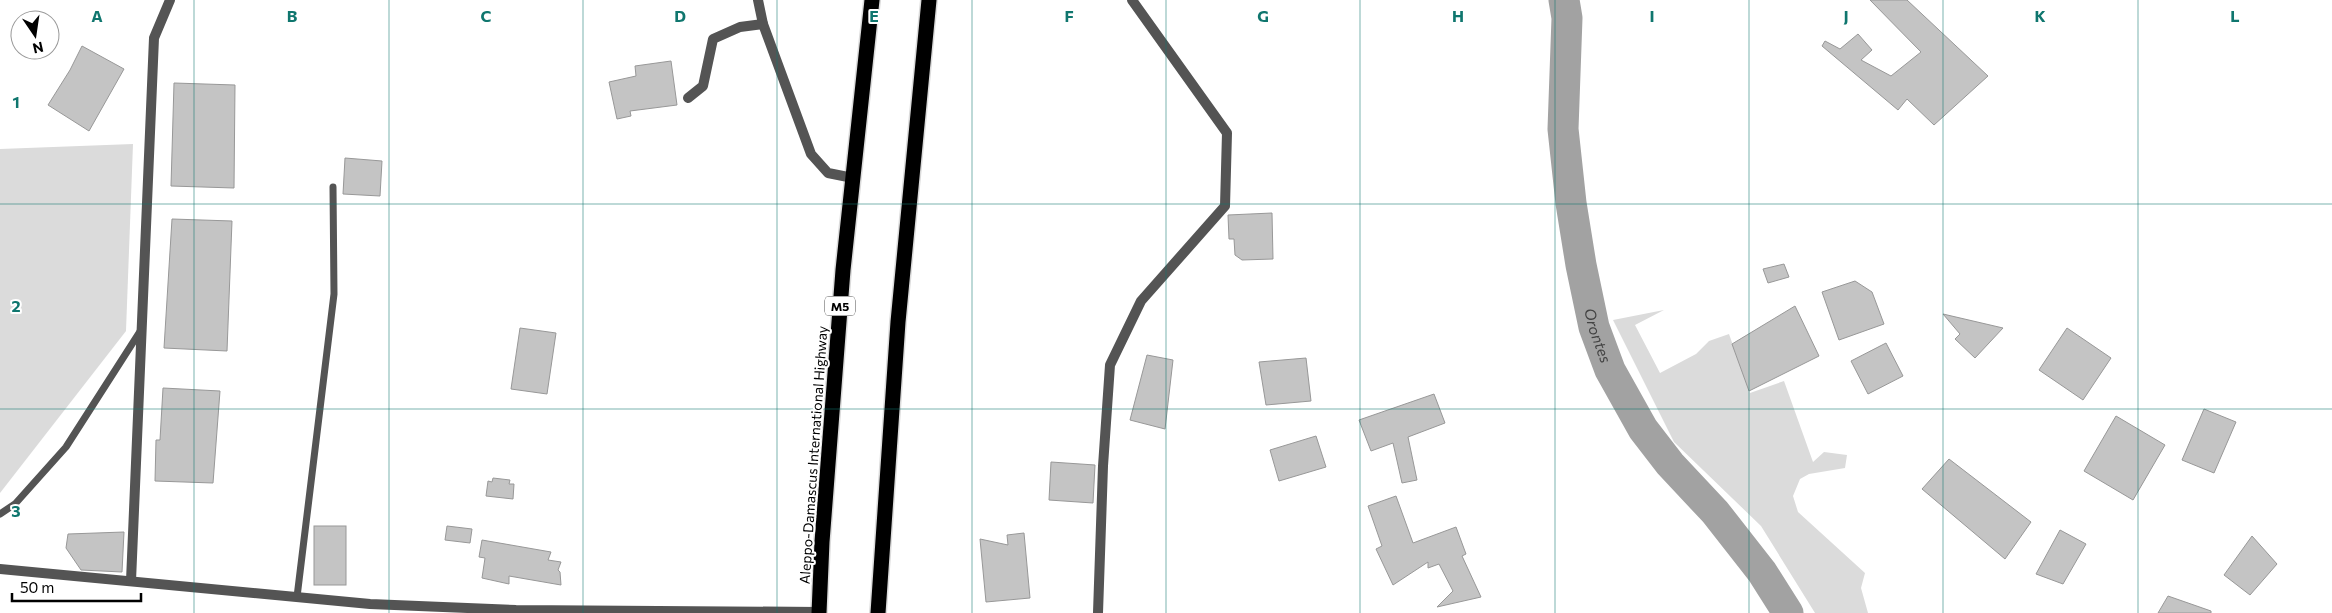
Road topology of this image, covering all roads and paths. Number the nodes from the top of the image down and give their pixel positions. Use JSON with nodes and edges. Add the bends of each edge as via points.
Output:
{"nodes":[{"id":1,"x":170,"y":0,"type":"edge"},
{"id":2,"x":758,"y":0,"type":"edge"},
{"id":3,"x":872,"y":0,"type":"edge"},
{"id":4,"x":929,"y":0,"type":"edge"},
{"id":5,"x":1132,"y":0,"type":"edge"},
{"id":6,"x":763,"y":24,"type":"junction"},
{"id":7,"x":688,"y":98,"type":"dead end"},
{"id":8,"x":853,"y":178,"type":"junction"},
{"id":9,"x":333,"y":187,"type":"dead end"},
{"id":10,"x":142,"y":330,"type":"junction"},
{"id":11,"x":0,"y":514,"type":"edge"},
{"id":12,"x":0,"y":569,"type":"edge"},
{"id":13,"x":131,"y":581,"type":"junction"},
{"id":14,"x":297,"y":597,"type":"junction"},
{"id":15,"x":819,"y":613,"type":"edge"},
{"id":16,"x":878,"y":613,"type":"edge"},
{"id":17,"x":1098,"y":613,"type":"edge"}],
"edges":[{"from":1,"to":10,"type":"street","via":[[154,38]]},
{"from":2,"to":6,"type":"street"},
{"from":3,"to":8,"type":"highway","name":"Aleppo-Damascus International Highway","number":"M5"},
{"from":4,"to":16,"type":"highway","via":[[898,322]]},
{"from":5,"to":17,"type":"street","via":[[1227,133],[1225,206],[1141,301],[1110,365]]},
{"from":6,"to":7,"type":"street","via":[[740,27],[713,39],[703,86]]},
{"from":6,"to":8,"type":"street","via":[[811,154],[828,173]]},
{"from":8,"to":15,"type":"highway","name":"Aleppo-Damascus International Highway","number":"M5","via":[[822,542]]},
{"from":9,"to":14,"type":"lane","via":[[334,294]]},
{"from":10,"to":11,"type":"lane","via":[[66,447],[15,504]]},
{"from":10,"to":13,"type":"street"},
{"from":12,"to":13,"type":"street"},
{"from":13,"to":14,"type":"street"},
{"from":14,"to":15,"type":"street","via":[[370,604],[516,610]]}]}
